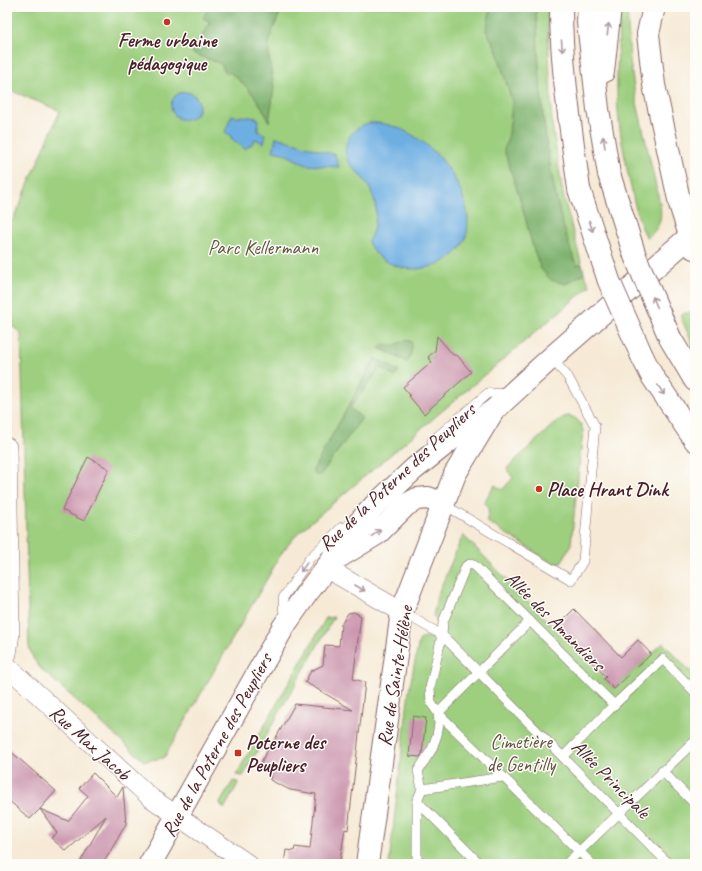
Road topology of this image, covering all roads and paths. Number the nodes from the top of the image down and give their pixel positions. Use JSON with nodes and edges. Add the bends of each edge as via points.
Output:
{"nodes":[{"id":1,"x":561,"y":7,"type":"edge"},
{"id":2,"x":589,"y":7,"type":"edge"},
{"id":3,"x":610,"y":7,"type":"edge"},
{"id":4,"x":654,"y":7,"type":"edge"},
{"id":5,"x":598,"y":109,"type":"junction"},
{"id":6,"x":693,"y":240,"type":"edge"},
{"id":7,"x":551,"y":358,"type":"junction"},
{"id":8,"x":695,"y":380,"type":"edge"},
{"id":9,"x":511,"y":394,"type":"junction"},
{"id":10,"x":493,"y":411,"type":"junction"},
{"id":11,"x":695,"y":440,"type":"edge"},
{"id":12,"x":7,"y":447,"type":"edge"},
{"id":13,"x":422,"y":450,"type":"dead end"},
{"id":14,"x":382,"y":486,"type":"dead end"},
{"id":15,"x":443,"y":504,"type":"junction"},
{"id":16,"x":360,"y":508,"type":"dead end"},
{"id":17,"x":349,"y":519,"type":"dead end"},
{"id":18,"x":329,"y":565,"type":"junction"},
{"id":19,"x":402,"y":612,"type":"junction"},
{"id":20,"x":530,"y":621,"type":"junction"},
{"id":21,"x":284,"y":626,"type":"junction"},
{"id":22,"x":442,"y":635,"type":"junction"},
{"id":23,"x":7,"y":654,"type":"edge"},
{"id":24,"x":7,"y":666,"type":"edge"},
{"id":25,"x":479,"y":672,"type":"junction"},
{"id":26,"x":695,"y":692,"type":"edge"},
{"id":27,"x":614,"y":705,"type":"junction"},
{"id":28,"x":438,"y":713,"type":"junction"},
{"id":29,"x":695,"y":741,"type":"edge"},
{"id":30,"x":564,"y":757,"type":"junction"},
{"id":31,"x":662,"y":771,"type":"junction"},
{"id":32,"x":503,"y":777,"type":"junction"},
{"id":33,"x":422,"y":789,"type":"junction"},
{"id":34,"x":418,"y":801,"type":"junction"},
{"id":35,"x":695,"y":804,"type":"edge"},
{"id":36,"x":619,"y":813,"type":"junction"},
{"id":37,"x":177,"y":815,"type":"junction"},
{"id":38,"x":579,"y":852,"type":"junction"},
{"id":39,"x":150,"y":864,"type":"edge"},
{"id":40,"x":248,"y":864,"type":"edge"},
{"id":41,"x":367,"y":864,"type":"edge"},
{"id":42,"x":417,"y":864,"type":"edge"},
{"id":43,"x":480,"y":864,"type":"edge"},
{"id":44,"x":566,"y":864,"type":"edge"},
{"id":45,"x":592,"y":864,"type":"edge"},
{"id":46,"x":669,"y":864,"type":"edge"}],
"edges":[{"from":1,"to":11,"type":"main road","one_way":true,"bridge":true,"via":[[561,34],[579,189],[609,281],[642,356],[652,376]]},
{"from":2,"to":5,"type":"main road","via":[[588,22]]},
{"from":5,"to":3,"type":"main road","one_way":true},
{"from":4,"to":6,"type":"main road","via":[[648,34],[654,85],[679,198]]},
{"from":8,"to":5,"type":"main road","one_way":true,"bridge":true,"via":[[670,338],[635,256],[609,174]]},
{"from":6,"to":7,"type":"main road","name":"Rue de la Poterne des Peupliers"},
{"from":7,"to":9,"type":"main road","name":"Rue de la Poterne des Peupliers"},
{"from":7,"to":15,"type":"lane","via":[[568,377],[595,426],[583,561],[571,580]]},
{"from":9,"to":10,"type":"main road","name":"Rue de la Poterne des Peupliers"},
{"from":9,"to":13,"type":"lane","name":"Rue de la Poterne des Peupliers","via":[[488,393]]},
{"from":10,"to":15,"type":"main road","name":"Rue de Sainte-Hélène","via":[[455,474]]},
{"from":10,"to":18,"type":"main road","name":"Rue de la Poterne des Peupliers","via":[[414,469],[375,505],[339,545]]},
{"from":12,"to":23,"type":"street","via":[[10,633]]},
{"from":14,"to":16,"type":"lane","name":"Rue de la Poterne des Peupliers"},
{"from":18,"to":15,"type":"main road","one_way":true,"via":[[378,533],[406,505],[417,499],[428,498]]},
{"from":15,"to":19,"type":"main road","name":"Rue de Sainte-Hélène"},
{"from":17,"to":21,"type":"lane","name":"Rue de la Poterne des Peupliers","one_way":true,"via":[[310,558],[284,598]]},
{"from":18,"to":19,"type":"street","one_way":true},
{"from":18,"to":21,"type":"main road","name":"Rue de la Poterne des Peupliers"},
{"from":19,"to":22,"type":"lane","name":"Allée Principale"},
{"from":19,"to":41,"type":"main road","name":"Rue de Sainte-Hélène"},
{"from":20,"to":22,"type":"lane","name":"Allée des Amandiers","via":[[474,565],[470,564],[463,570],[443,622]]},
{"from":20,"to":25,"type":"lane"},
{"from":20,"to":27,"type":"lane","name":"Allée des Amandiers"},
{"from":21,"to":37,"type":"main road","name":"Rue de la Poterne des Peupliers"},
{"from":22,"to":25,"type":"lane","name":"Allée Principale"},
{"from":22,"to":28,"type":"lane","via":[[430,688],[430,703]]},
{"from":24,"to":37,"type":"street","name":"Rue Max Jacob","via":[[151,798]]},
{"from":25,"to":28,"type":"lane"},
{"from":25,"to":30,"type":"lane","name":"Allée Principale"},
{"from":26,"to":27,"type":"lane","via":[[663,659]]},
{"from":27,"to":30,"type":"lane"},
{"from":28,"to":32,"type":"lane"},
{"from":28,"to":33,"type":"lane","via":[[437,735],[432,749],[418,770]]},
{"from":29,"to":31,"type":"lane"},
{"from":30,"to":36,"type":"lane","name":"Allée Principale"},
{"from":31,"to":35,"type":"lane"},
{"from":31,"to":36,"type":"lane"},
{"from":32,"to":33,"type":"lane"},
{"from":32,"to":38,"type":"lane"},
{"from":33,"to":34,"type":"lane"},
{"from":34,"to":42,"type":"lane"},
{"from":34,"to":43,"type":"lane"},
{"from":36,"to":38,"type":"lane"},
{"from":36,"to":46,"type":"lane","name":"Allée Principale"},
{"from":37,"to":39,"type":"main road","name":"Rue de la Poterne des Peupliers"},
{"from":37,"to":40,"type":"street","name":"Rue Max Jacob"},
{"from":38,"to":44,"type":"lane"},
{"from":38,"to":45,"type":"lane"}]}
